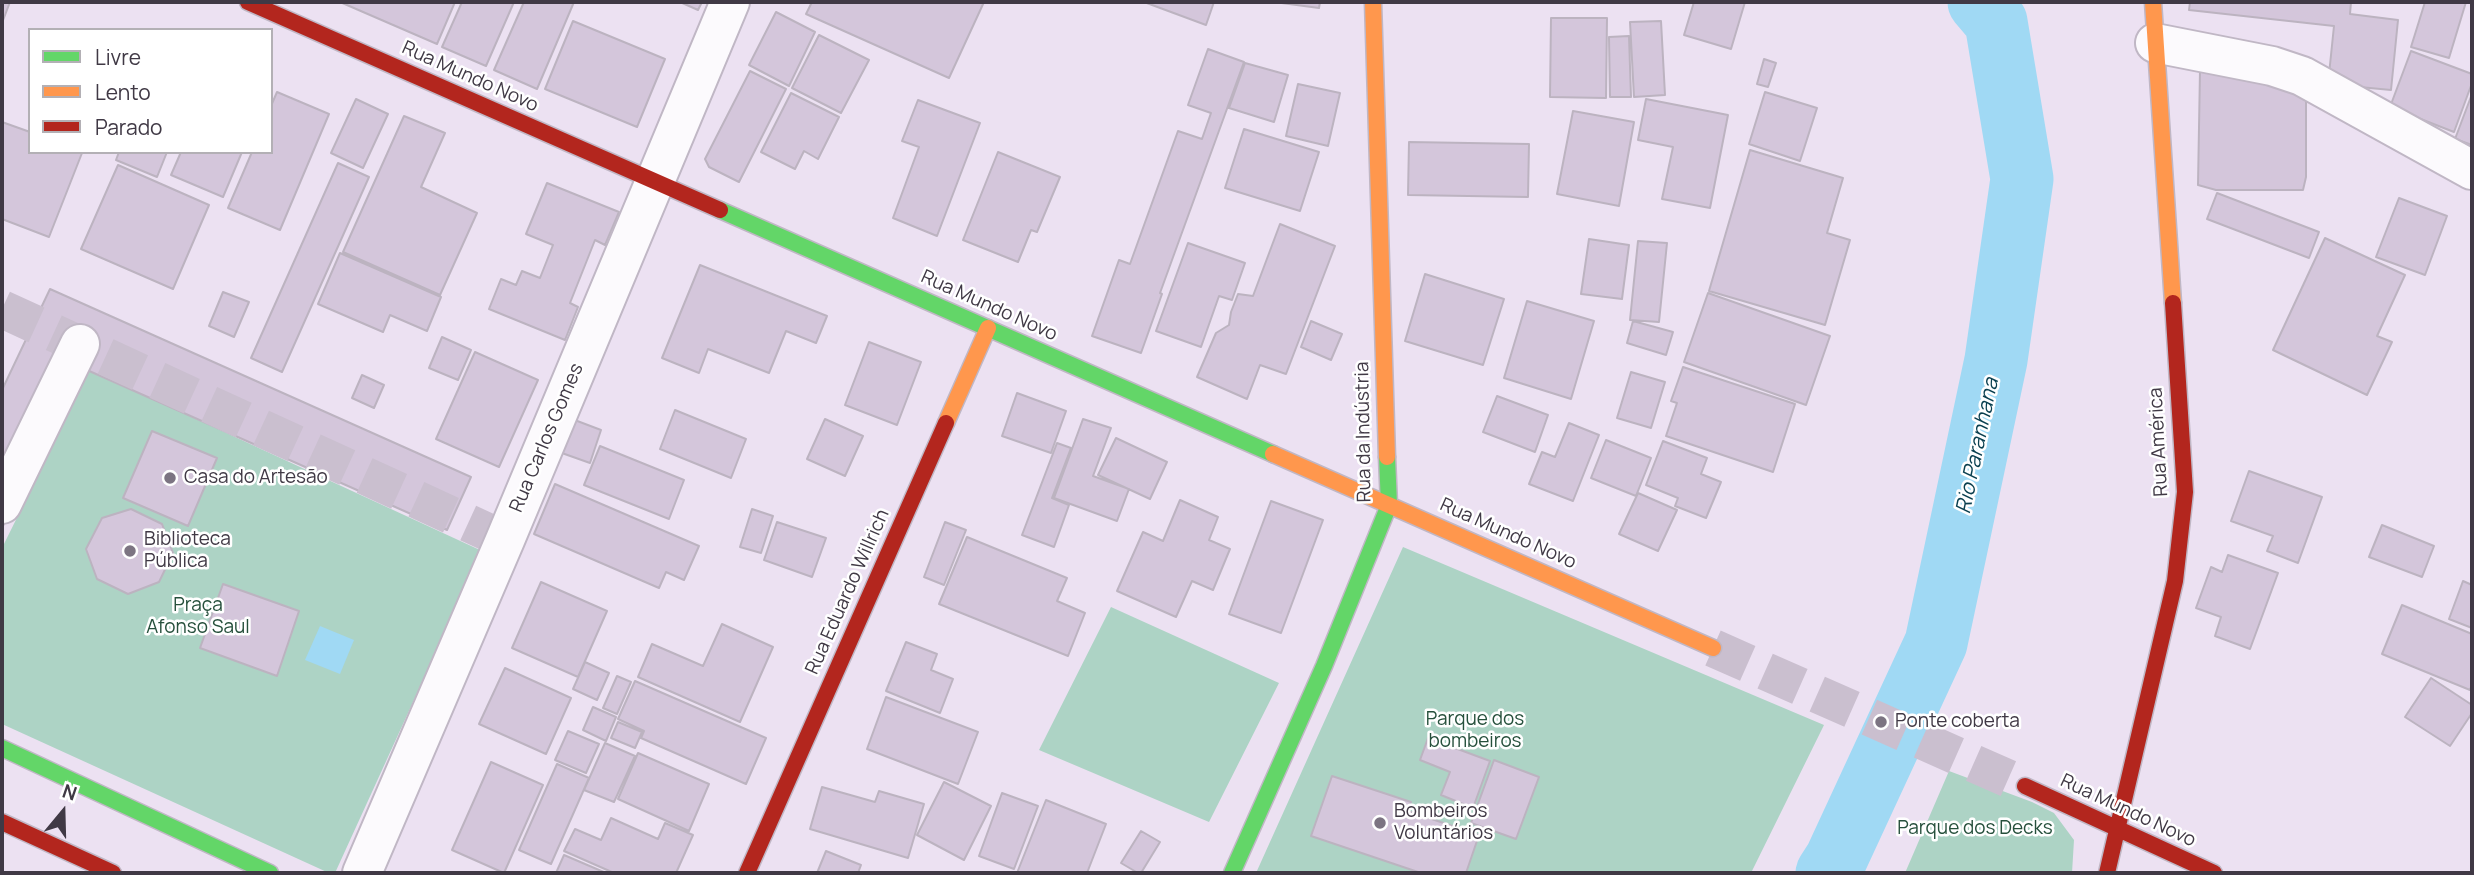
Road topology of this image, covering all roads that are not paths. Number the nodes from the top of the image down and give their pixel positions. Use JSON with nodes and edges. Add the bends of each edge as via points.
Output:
{"nodes":[{"id":1,"x":248,"y":2,"type":"edge"},
{"id":2,"x":730,"y":2,"type":"edge"},
{"id":3,"x":1373,"y":2,"type":"edge"},
{"id":4,"x":2153,"y":2,"type":"edge"},
{"id":5,"x":2155,"y":43,"type":"junction"},
{"id":6,"x":2472,"y":170,"type":"edge"},
{"id":7,"x":654,"y":181,"type":"junction"},
{"id":8,"x":988,"y":328,"type":"junction"},
{"id":9,"x":80,"y":344,"type":"dead end"},
{"id":10,"x":2,"y":504,"type":"edge"},
{"id":11,"x":1389,"y":505,"type":"junction"},
{"id":12,"x":1713,"y":648,"type":"tunnel mouth"},
{"id":13,"x":2,"y":748,"type":"edge"},
{"id":14,"x":2025,"y":786,"type":"tunnel mouth"},
{"id":15,"x":2,"y":822,"type":"edge"},
{"id":16,"x":2118,"y":830,"type":"junction"},
{"id":17,"x":113,"y":873,"type":"edge"},
{"id":18,"x":270,"y":873,"type":"edge"},
{"id":19,"x":362,"y":873,"type":"edge"},
{"id":20,"x":747,"y":873,"type":"edge"},
{"id":21,"x":1233,"y":873,"type":"edge"},
{"id":22,"x":2107,"y":873,"type":"edge"},
{"id":23,"x":2214,"y":873,"type":"edge"}],
"edges":[{"from":1,"to":7,"type":"main road","name":"Rua Mundo Novo"},
{"from":2,"to":7,"type":"street","name":"Rua Carlos Gomes"},
{"from":3,"to":11,"type":"main road","name":"Rua da Indústria"},
{"from":4,"to":5,"type":"main road","name":"Rua América"},
{"from":5,"to":6,"type":"street","via":[[2272,65],[2302,76]]},
{"from":5,"to":16,"type":"main road","name":"Rua América","via":[[2185,492],[2175,581]]},
{"from":7,"to":8,"type":"main road","name":"Rua Mundo Novo"},
{"from":7,"to":19,"type":"street","name":"Rua Carlos Gomes"},
{"from":8,"to":11,"type":"main road","name":"Rua Mundo Novo"},
{"from":8,"to":20,"type":"main road","name":"Rua Eduardo Willrich"},
{"from":9,"to":10,"type":"street"},
{"from":11,"to":12,"type":"main road","name":"Rua Mundo Novo"},
{"from":11,"to":21,"type":"main road","name":"Rua da Indústria"},
{"from":13,"to":18,"type":"main road"},
{"from":14,"to":16,"type":"main road","name":"Rua Mundo Novo"},
{"from":15,"to":17,"type":"main road"},
{"from":16,"to":22,"type":"main road","name":"Rua América"},
{"from":16,"to":23,"type":"main road","name":"Rua Mundo Novo"}]}
